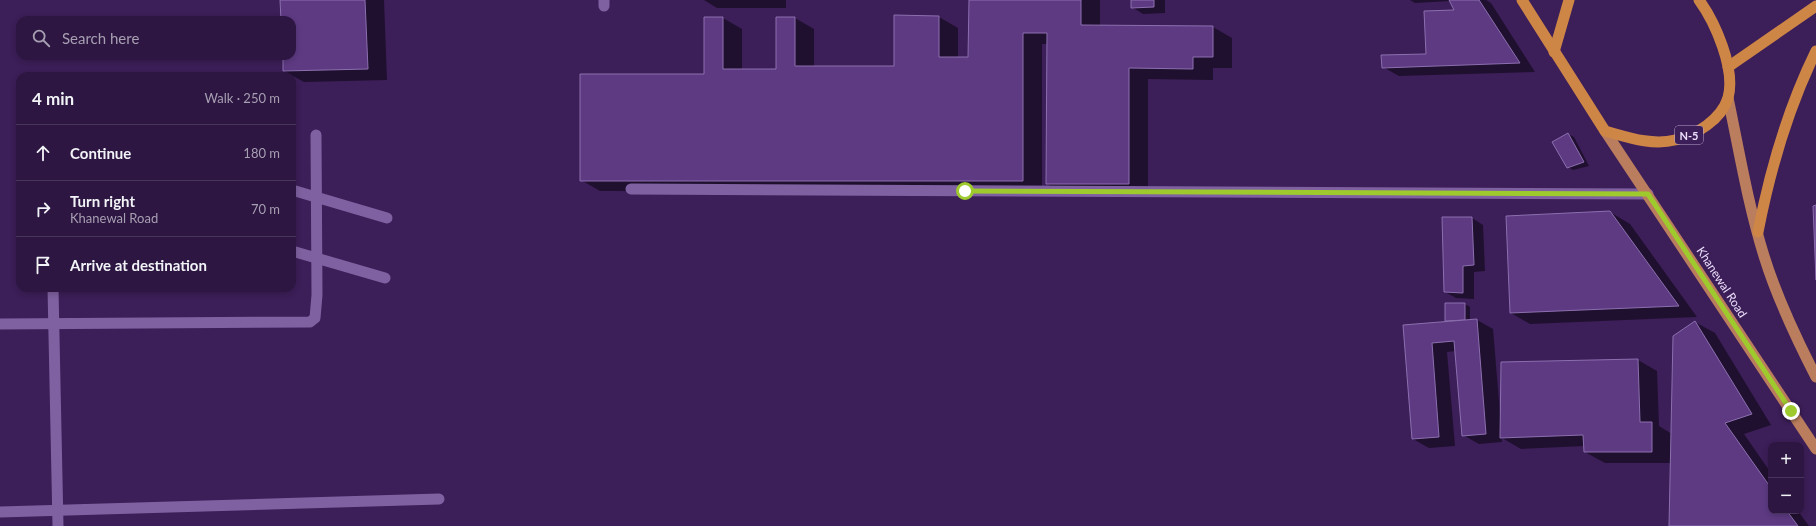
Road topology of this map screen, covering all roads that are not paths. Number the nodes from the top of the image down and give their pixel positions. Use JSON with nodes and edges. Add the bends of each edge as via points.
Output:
{"nodes":[{"id":1,"x":1522,"y":0,"type":"edge"},
{"id":2,"x":1568,"y":0,"type":"edge"},
{"id":3,"x":1699,"y":0,"type":"edge"},
{"id":4,"x":1816,"y":6,"type":"edge"},
{"id":5,"x":1554,"y":52,"type":"junction"},
{"id":6,"x":1815,"y":56,"type":"edge"},
{"id":7,"x":1728,"y":67,"type":"junction"},
{"id":8,"x":1728,"y":98,"type":"junction"},
{"id":9,"x":1605,"y":131,"type":"junction"},
{"id":10,"x":316,"y":135,"type":"dead end"},
{"id":11,"x":631,"y":189,"type":"dead end"},
{"id":12,"x":296,"y":191,"type":"edge"},
{"id":13,"x":1648,"y":194,"type":"junction"},
{"id":14,"x":316,"y":197,"type":"junction"},
{"id":15,"x":387,"y":218,"type":"dead end"},
{"id":16,"x":1758,"y":232,"type":"junction"},
{"id":17,"x":296,"y":252,"type":"edge"},
{"id":18,"x":317,"y":258,"type":"junction"},
{"id":19,"x":386,"y":278,"type":"dead end"},
{"id":20,"x":53,"y":292,"type":"edge"},
{"id":21,"x":0,"y":324,"type":"edge"},
{"id":22,"x":54,"y":324,"type":"junction"},
{"id":23,"x":1816,"y":377,"type":"edge"},
{"id":24,"x":1816,"y":449,"type":"edge"},
{"id":25,"x":439,"y":498,"type":"dead end"},
{"id":26,"x":57,"y":510,"type":"junction"},
{"id":27,"x":0,"y":512,"type":"edge"},
{"id":28,"x":58,"y":526,"type":"edge"}],
"edges":[{"from":1,"to":5,"type":"highway"},
{"from":2,"to":5,"type":"highway"},
{"from":3,"to":7,"type":"highway","via":[[1720,38]]},
{"from":4,"to":7,"type":"highway"},
{"from":5,"to":9,"type":"highway"},
{"from":6,"to":16,"type":"highway","via":[[1775,157]]},
{"from":7,"to":8,"type":"highway"},
{"from":8,"to":9,"type":"highway","number":"N-5","via":[[1707,125],[1692,135],[1674,140],[1655,142]]},
{"from":8,"to":16,"type":"main road"},
{"from":9,"to":13,"type":"main road","name":"Khanewal Road"},
{"from":10,"to":14,"type":"street"},
{"from":11,"to":13,"type":"street"},
{"from":12,"to":14,"type":"street"},
{"from":13,"to":24,"type":"main road","name":"Khanewal Road"},
{"from":14,"to":15,"type":"street"},
{"from":14,"to":18,"type":"street"},
{"from":16,"to":23,"type":"main road","via":[[1764,256],[1795,337]]},
{"from":17,"to":18,"type":"street"},
{"from":18,"to":19,"type":"street"},
{"from":18,"to":22,"type":"street","via":[[315,318],[310,322]]},
{"from":20,"to":22,"type":"street"},
{"from":21,"to":22,"type":"street"},
{"from":22,"to":26,"type":"street"},
{"from":25,"to":26,"type":"street"},
{"from":26,"to":27,"type":"street"},
{"from":26,"to":28,"type":"street"}]}
